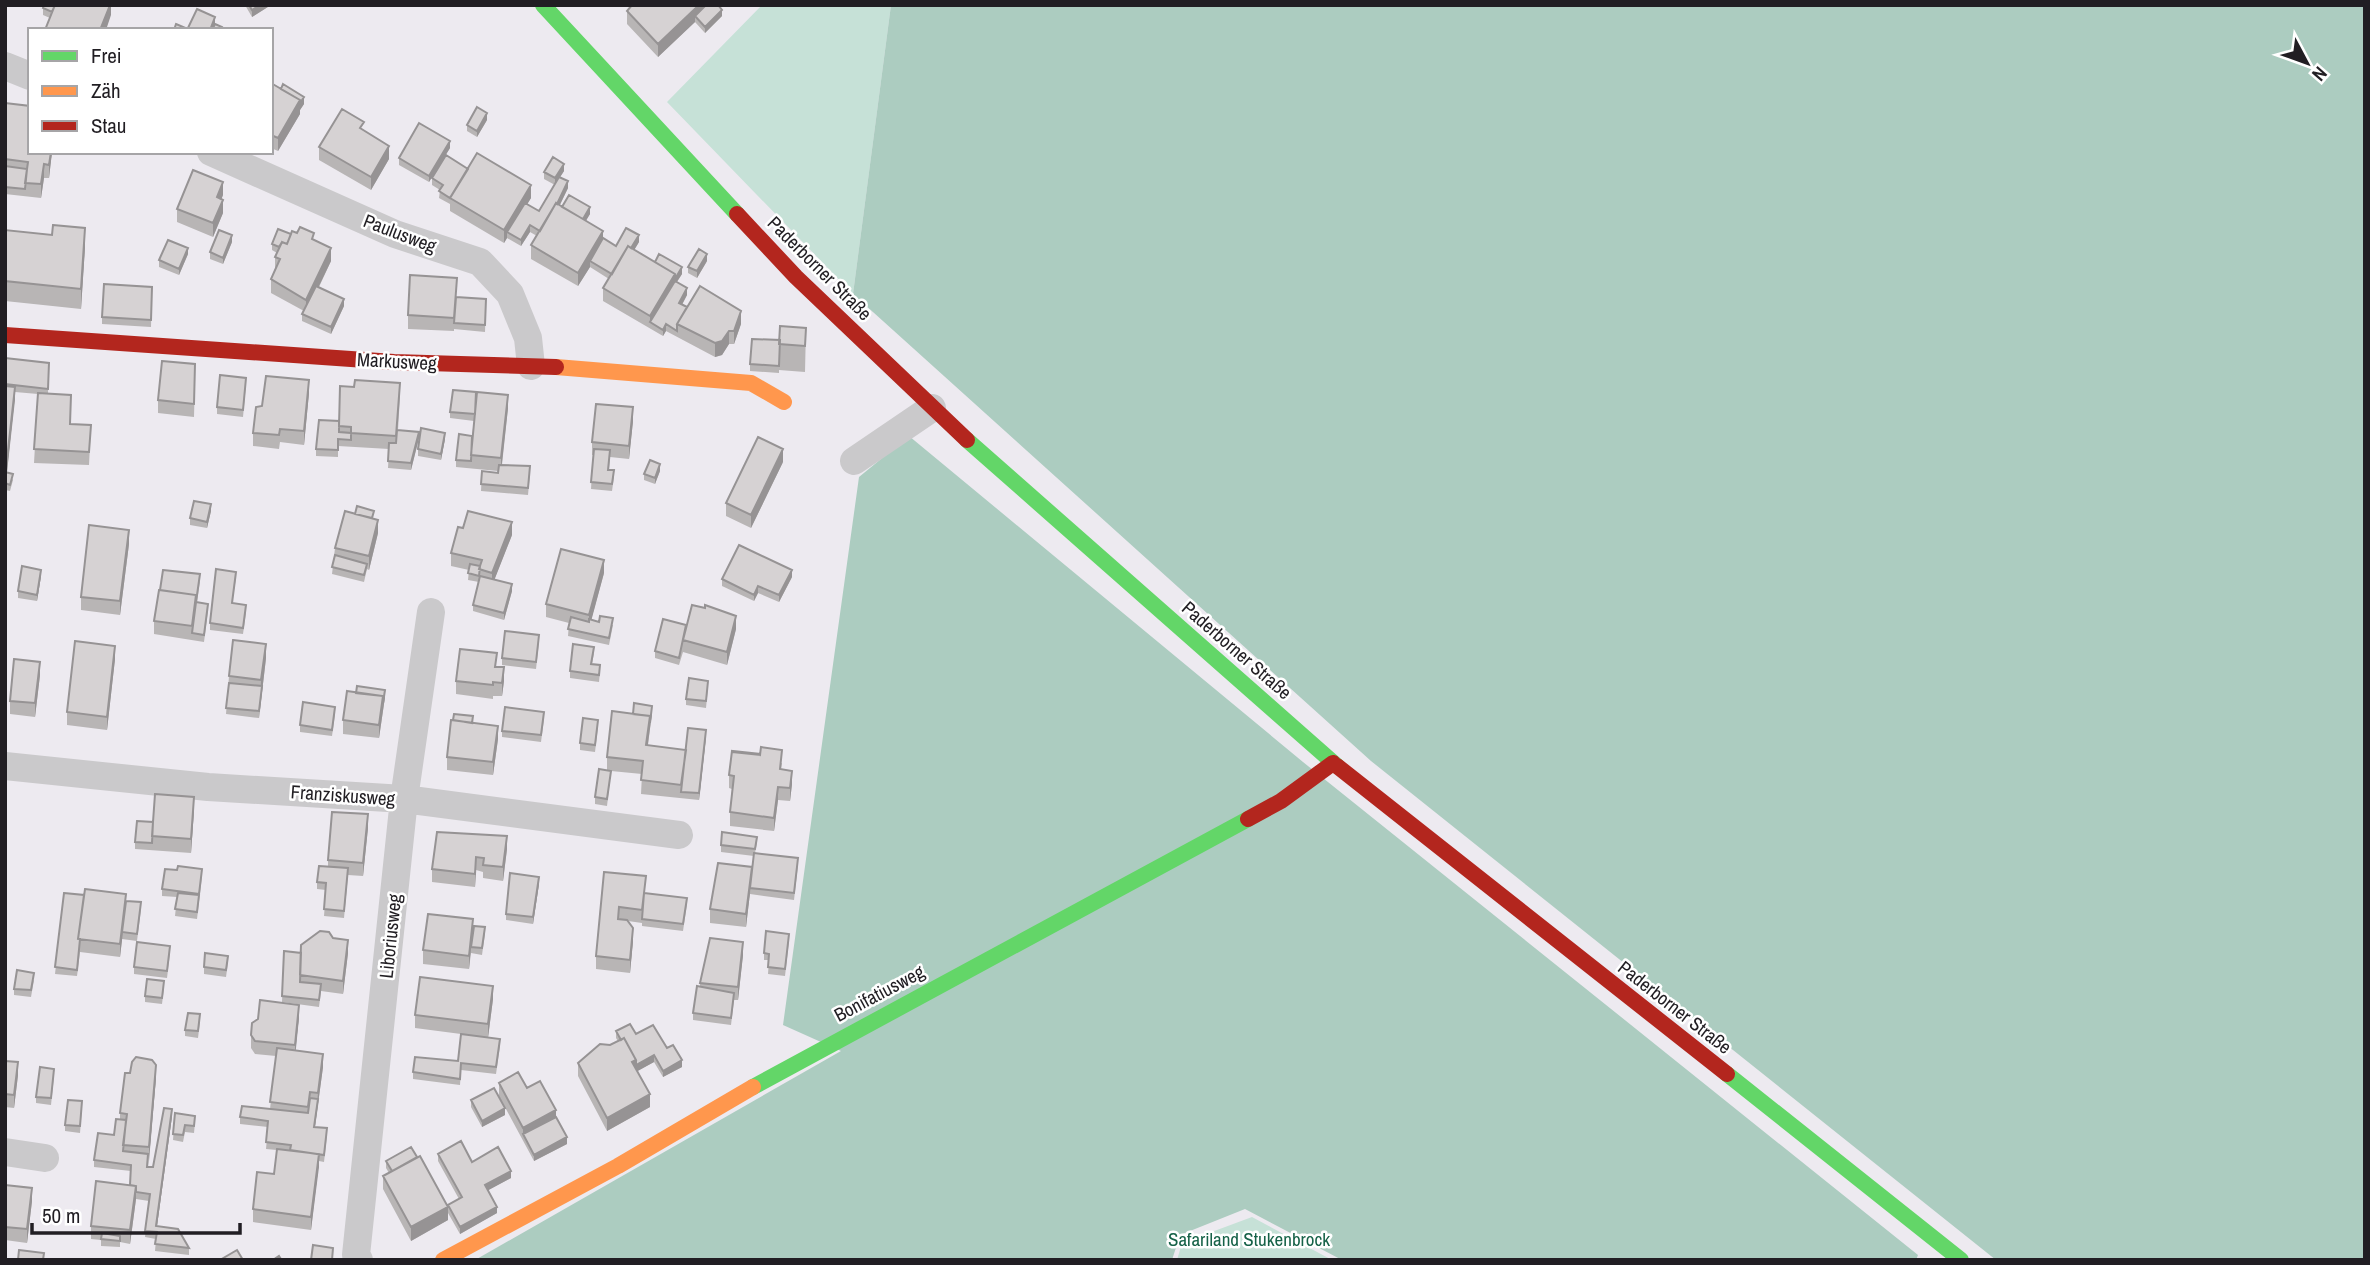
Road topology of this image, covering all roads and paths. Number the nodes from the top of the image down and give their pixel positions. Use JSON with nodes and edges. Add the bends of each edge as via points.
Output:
{"nodes":[{"id":1,"x":543,"y":5,"type":"edge"},
{"id":2,"x":5,"y":66,"type":"edge"},
{"id":3,"x":28,"y":75,"type":"edge"},
{"id":4,"x":215,"y":154,"type":"edge"},
{"id":5,"x":5,"y":335,"type":"edge"},
{"id":6,"x":531,"y":366,"type":"junction"},
{"id":7,"x":784,"y":402,"type":"dead end"},
{"id":8,"x":932,"y":408,"type":"junction"},
{"id":9,"x":854,"y":461,"type":"dead end"},
{"id":10,"x":431,"y":612,"type":"dead end"},
{"id":11,"x":1333,"y":763,"type":"junction"},
{"id":12,"x":5,"y":766,"type":"edge"},
{"id":13,"x":404,"y":799,"type":"junction"},
{"id":14,"x":679,"y":835,"type":"dead end"},
{"id":15,"x":5,"y":1152,"type":"edge"},
{"id":16,"x":46,"y":1157,"type":"dead end"},
{"id":17,"x":359,"y":1260,"type":"edge"},
{"id":18,"x":443,"y":1260,"type":"edge"},
{"id":19,"x":1961,"y":1260,"type":"edge"}],
"edges":[{"from":1,"to":8,"type":"main road","name":"Paderborner Straße","via":[[796,277]]},
{"from":2,"to":3,"type":"street"},
{"from":4,"to":6,"type":"street","name":"Paulusweg","via":[[395,234],[480,262],[510,294],[528,338]]},
{"from":5,"to":6,"type":"main road","name":"Markusweg","via":[[394,362]]},
{"from":6,"to":7,"type":"main road","name":"Markusweg","via":[[751,383]]},
{"from":8,"to":9,"type":"street"},
{"from":8,"to":11,"type":"main road","name":"Paderborner Straße"},
{"from":10,"to":13,"type":"street","name":"Liboriusweg"},
{"from":11,"to":18,"type":"main road","name":"Bonifatiusweg","via":[[1281,801],[791,1065],[618,1166]]},
{"from":11,"to":19,"type":"main road","name":"Paderborner Straße"},
{"from":12,"to":13,"type":"street","name":"Franziskusweg","via":[[208,787]]},
{"from":13,"to":14,"type":"street","name":"Franziskusweg"},
{"from":13,"to":17,"type":"street","name":"Liboriusweg"},
{"from":15,"to":16,"type":"street"}]}
